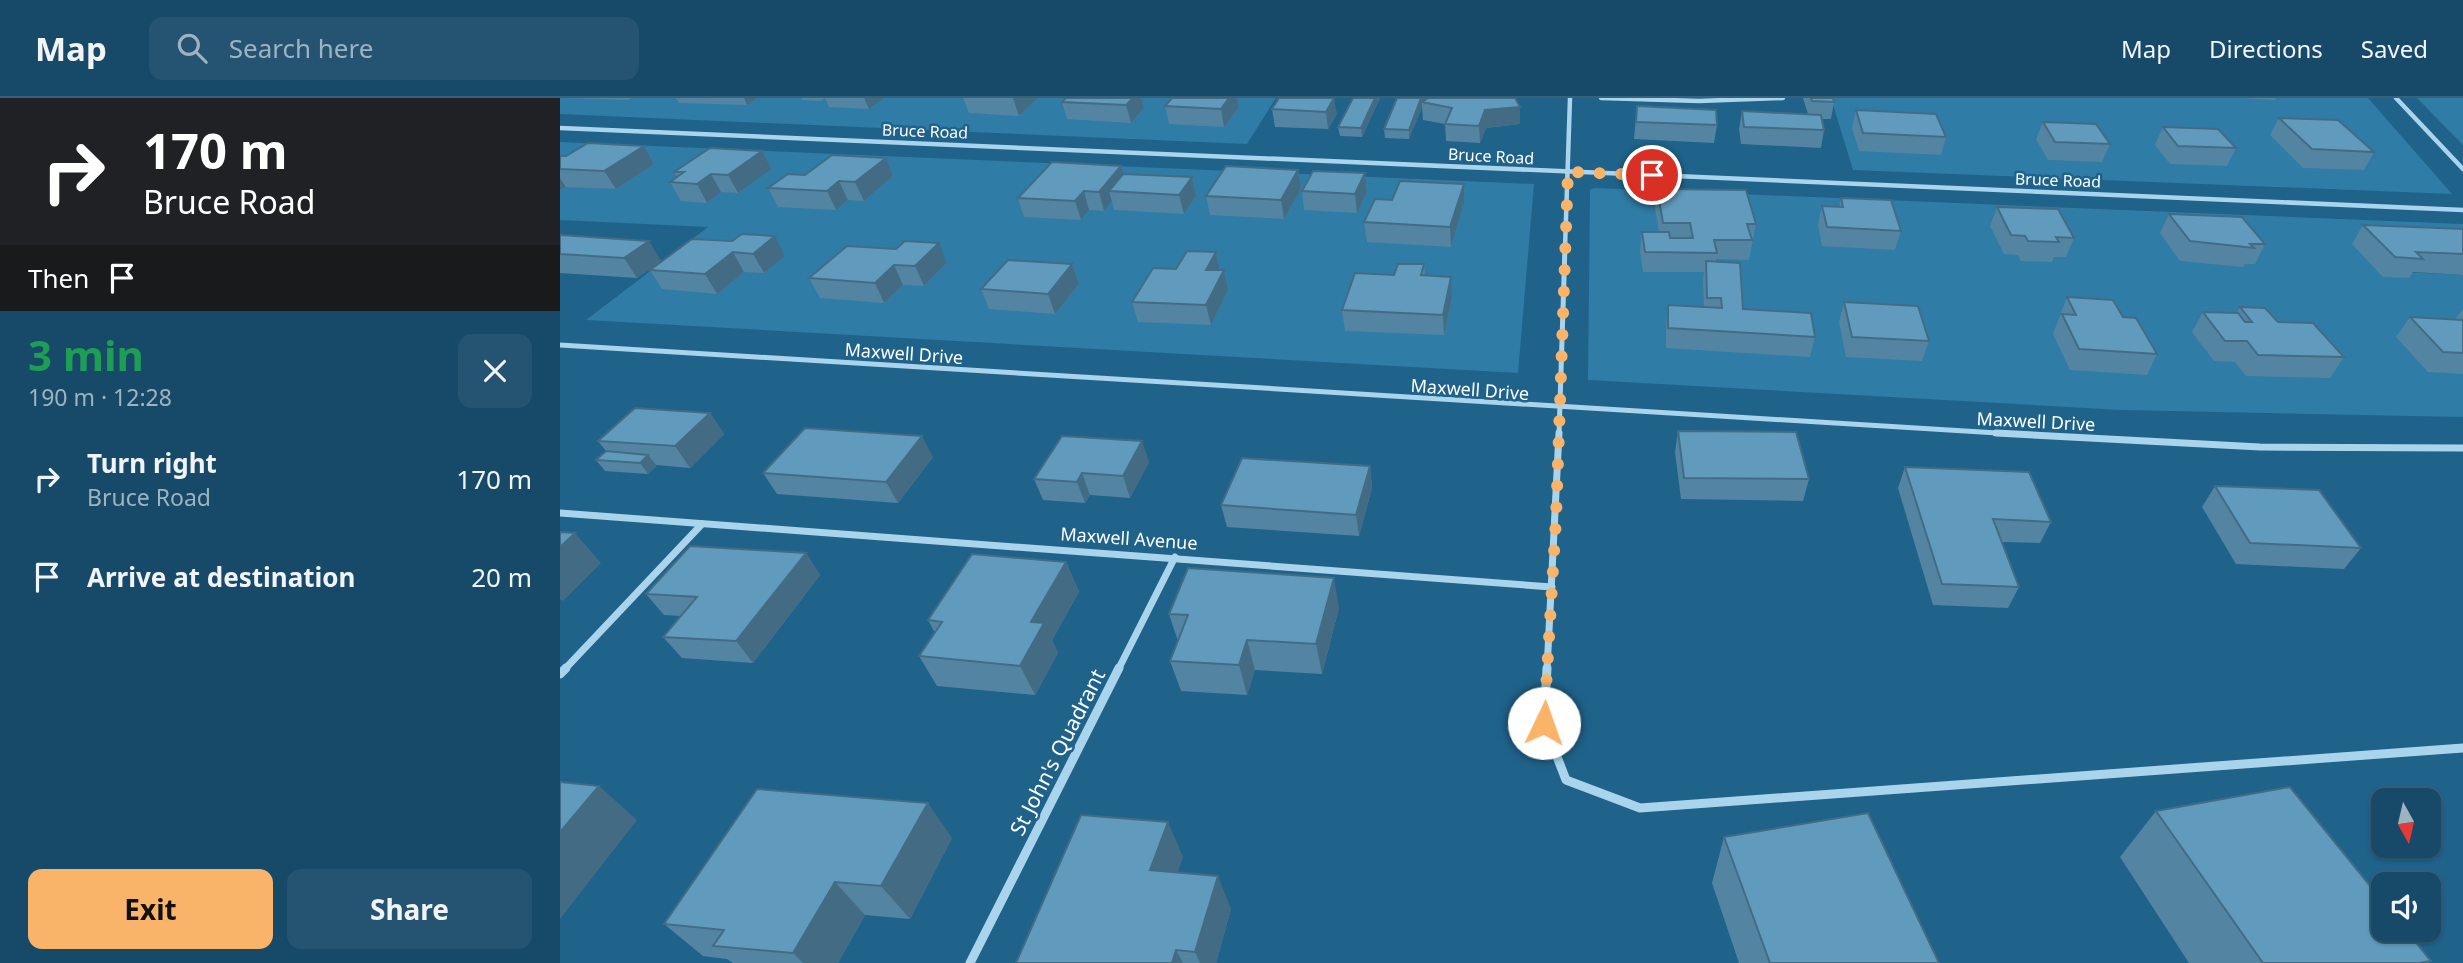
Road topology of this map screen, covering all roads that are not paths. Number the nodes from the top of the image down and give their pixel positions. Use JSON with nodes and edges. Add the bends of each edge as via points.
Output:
{"nodes":[{"id":1,"x":1570,"y":98,"type":"edge"},
{"id":2,"x":1601,"y":98,"type":"edge"},
{"id":3,"x":1783,"y":98,"type":"edge"},
{"id":4,"x":2396,"y":98,"type":"edge"},
{"id":5,"x":560,"y":128,"type":"edge"},
{"id":6,"x":2463,"y":169,"type":"edge"},
{"id":7,"x":1568,"y":172,"type":"junction"},
{"id":8,"x":2463,"y":210,"type":"edge"},
{"id":9,"x":560,"y":345,"type":"edge"},
{"id":10,"x":1560,"y":409,"type":"junction"},
{"id":11,"x":2463,"y":448,"type":"edge"},
{"id":12,"x":560,"y":513,"type":"edge"},
{"id":13,"x":702,"y":524,"type":"junction"},
{"id":14,"x":1175,"y":557,"type":"junction"},
{"id":15,"x":1552,"y":587,"type":"junction"},
{"id":16,"x":560,"y":674,"type":"edge"},
{"id":17,"x":2463,"y":748,"type":"edge"},
{"id":18,"x":970,"y":963,"type":"edge"}],
"edges":[{"from":1,"to":7,"type":"street"},
{"from":2,"to":3,"type":"street"},
{"from":4,"to":6,"type":"street"},
{"from":5,"to":7,"type":"street","name":"Bruce Road"},
{"from":7,"to":8,"type":"street","name":"Bruce Road"},
{"from":7,"to":10,"type":"street"},
{"from":9,"to":10,"type":"street","name":"Maxwell Drive"},
{"from":10,"to":11,"type":"street","name":"Maxwell Drive","via":[[2260,447]]},
{"from":10,"to":15,"type":"street"},
{"from":12,"to":13,"type":"street","name":"Maxwell Avenue"},
{"from":13,"to":14,"type":"street","name":"Maxwell Avenue"},
{"from":13,"to":16,"type":"street"},
{"from":14,"to":15,"type":"street","name":"Maxwell Avenue"},
{"from":14,"to":18,"type":"street","name":"St John's Quadrant"},
{"from":15,"to":17,"type":"street","via":[[1544,723],[1566,780],[1640,808]]}]}
